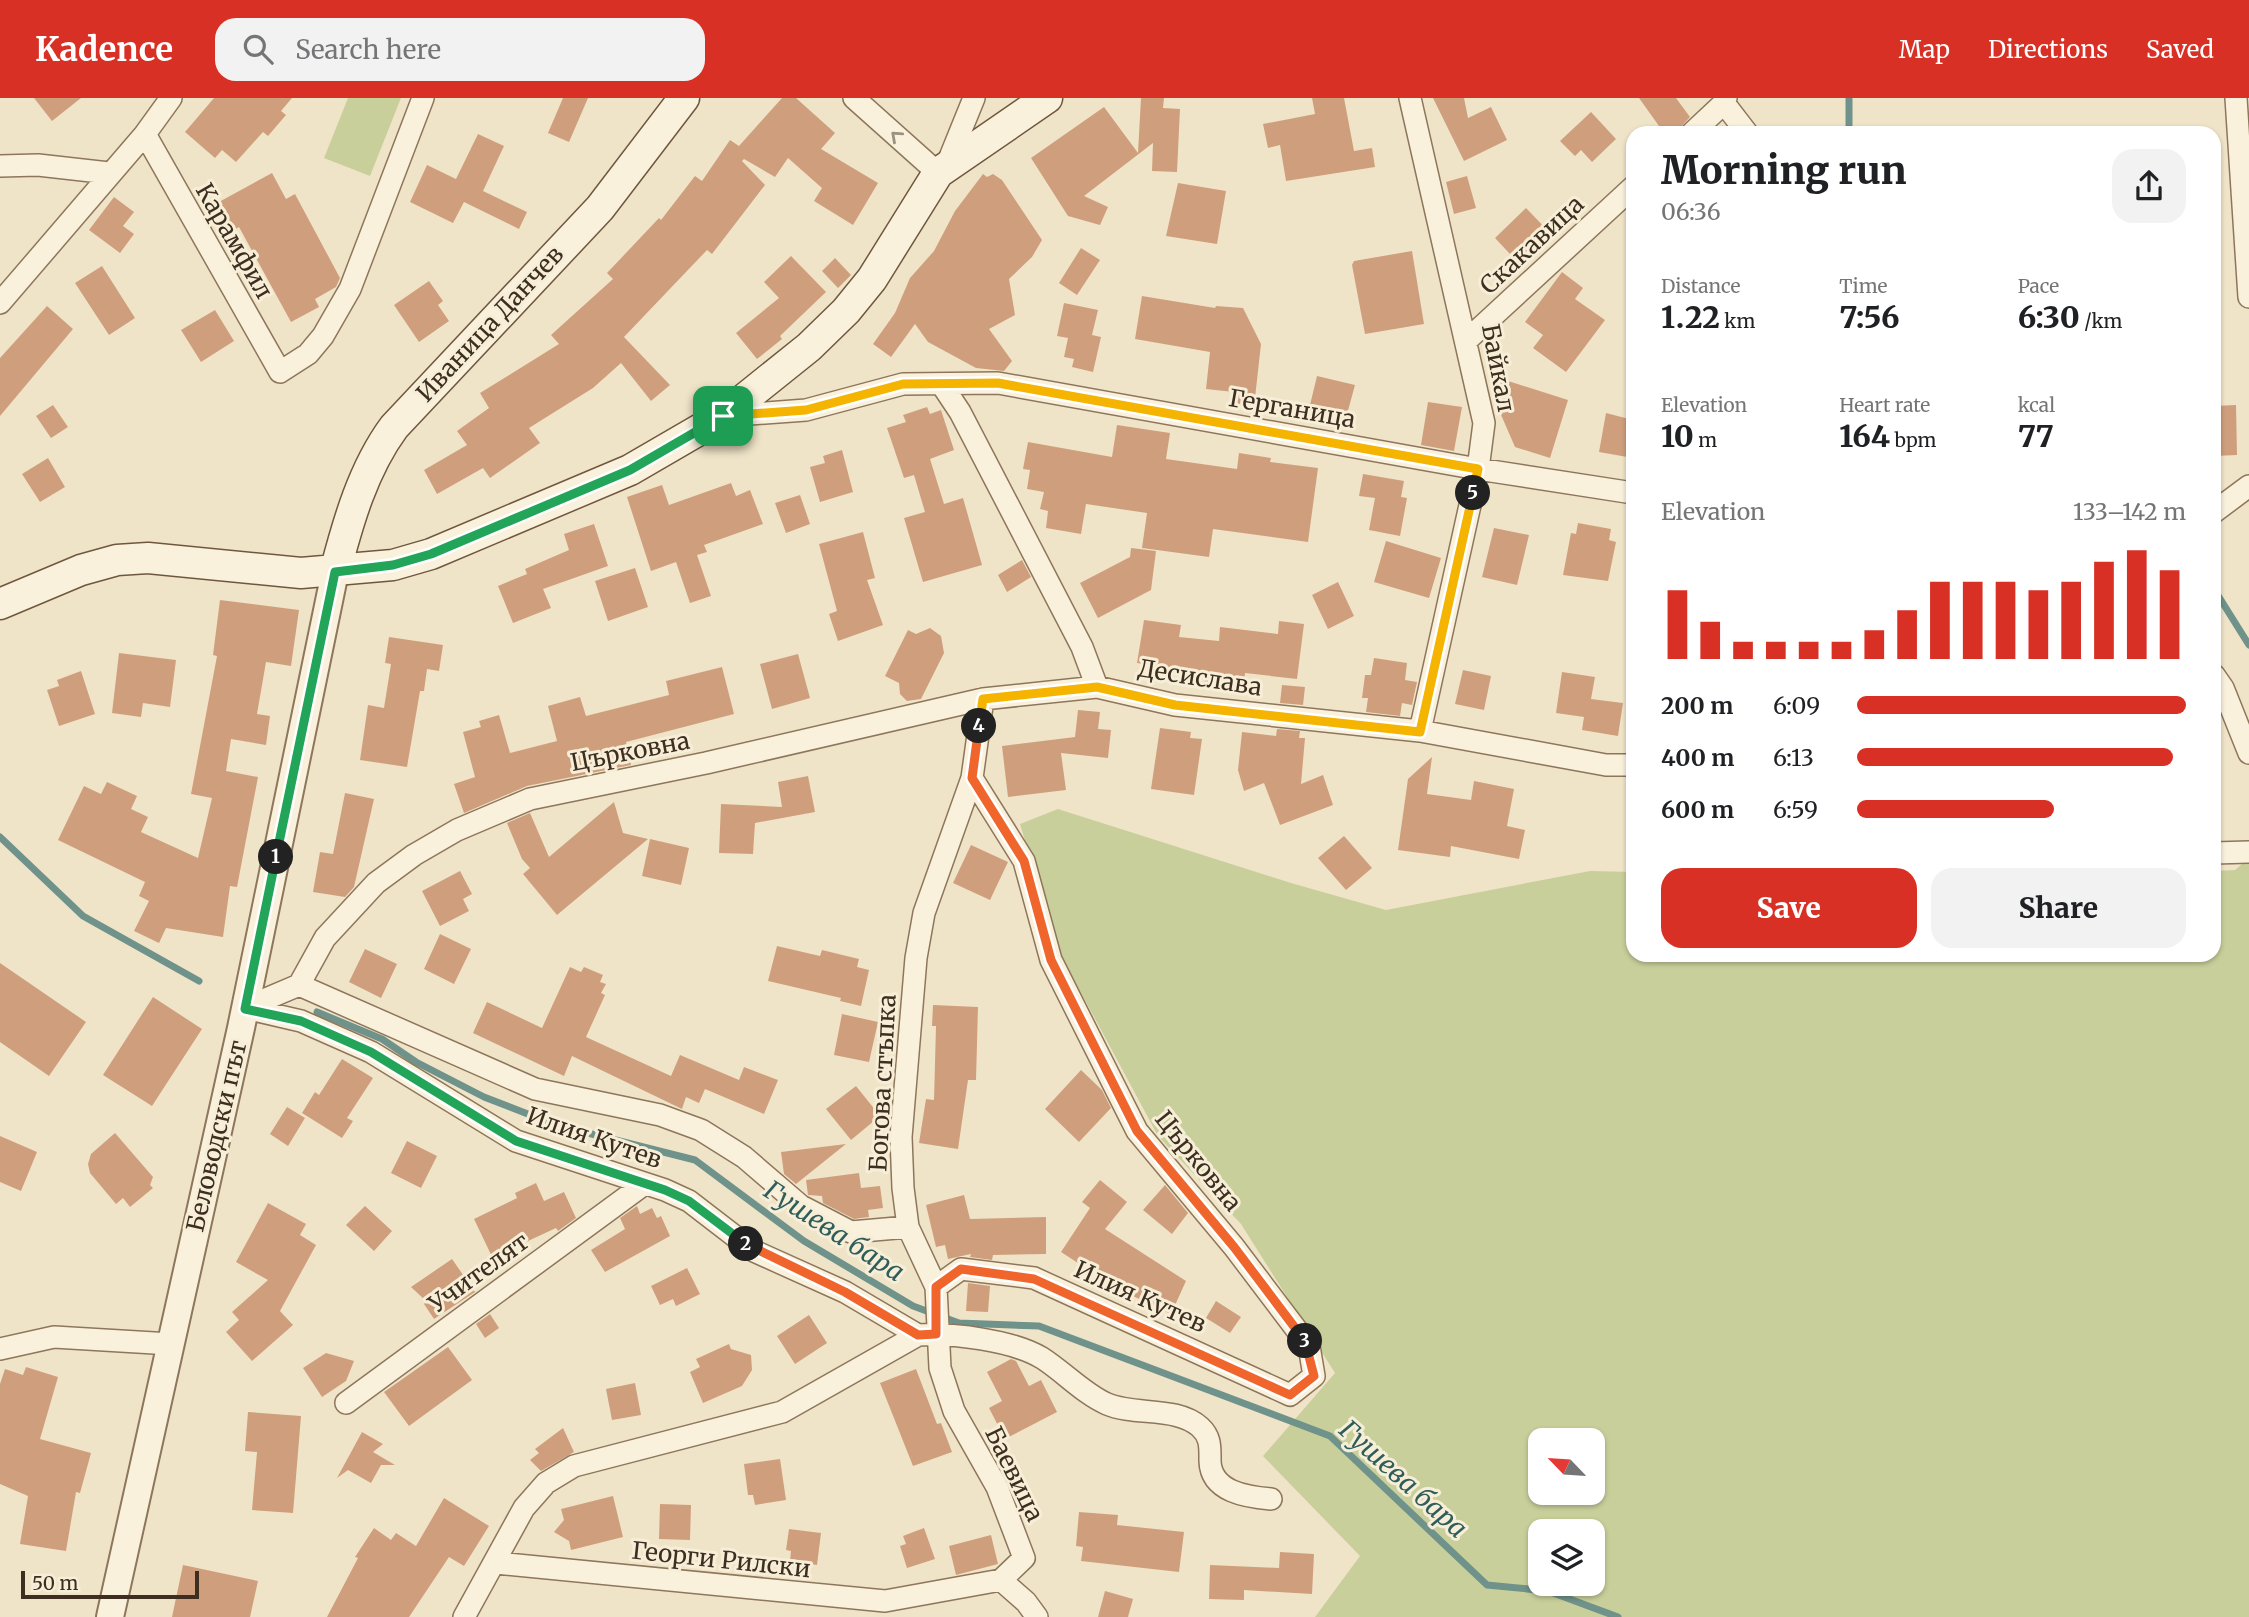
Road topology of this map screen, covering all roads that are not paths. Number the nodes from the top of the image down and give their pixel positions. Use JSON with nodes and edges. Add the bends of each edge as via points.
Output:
{"nodes":[{"id":1,"x":171,"y":98,"type":"edge"},
{"id":2,"x":423,"y":98,"type":"edge"},
{"id":3,"x":684,"y":98,"type":"edge"},
{"id":4,"x":854,"y":98,"type":"edge"},
{"id":5,"x":974,"y":98,"type":"edge"},
{"id":6,"x":1047,"y":98,"type":"edge"},
{"id":7,"x":1410,"y":98,"type":"edge"},
{"id":8,"x":2236,"y":98,"type":"edge"},
{"id":9,"x":1725,"y":100,"type":"edge"},
{"id":10,"x":1699,"y":126,"type":"edge"},
{"id":11,"x":1742,"y":126,"type":"edge"},
{"id":12,"x":145,"y":134,"type":"junction"},
{"id":13,"x":0,"y":166,"type":"edge"},
{"id":14,"x":942,"y":170,"type":"junction"},
{"id":15,"x":109,"y":173,"type":"junction"},
{"id":16,"x":1626,"y":193,"type":"edge"},
{"id":17,"x":2249,"y":297,"type":"edge"},
{"id":18,"x":0,"y":303,"type":"edge"},
{"id":19,"x":1467,"y":340,"type":"junction"},
{"id":20,"x":942,"y":385,"type":"junction"},
{"id":21,"x":723,"y":416,"type":"junction"},
{"id":22,"x":1478,"y":469,"type":"junction"},
{"id":23,"x":2249,"y":486,"type":"edge"},
{"id":24,"x":1626,"y":492,"type":"edge"},
{"id":25,"x":2221,"y":507,"type":"edge"},
{"id":26,"x":335,"y":572,"type":"junction"},
{"id":27,"x":0,"y":604,"type":"edge"},
{"id":28,"x":2221,"y":685,"type":"edge"},
{"id":29,"x":1097,"y":687,"type":"junction"},
{"id":30,"x":983,"y":699,"type":"junction"},
{"id":31,"x":1420,"y":732,"type":"junction"},
{"id":32,"x":2249,"y":753,"type":"edge"},
{"id":33,"x":1626,"y":765,"type":"edge"},
{"id":34,"x":972,"y":778,"type":"junction"},
{"id":35,"x":2249,"y":852,"type":"edge"},
{"id":36,"x":2221,"y":853,"type":"edge"},
{"id":37,"x":299,"y":985,"type":"junction"},
{"id":38,"x":245,"y":1009,"type":"junction"},
{"id":39,"x":643,"y":1185,"type":"junction"},
{"id":40,"x":908,"y":1227,"type":"junction"},
{"id":41,"x":936,"y":1287,"type":"junction"},
{"id":42,"x":927,"y":1335,"type":"junction"},
{"id":43,"x":171,"y":1344,"type":"junction"},
{"id":44,"x":0,"y":1349,"type":"edge"},
{"id":45,"x":1314,"y":1376,"type":"joint"},
{"id":46,"x":346,"y":1404,"type":"dead end"},
{"id":47,"x":1271,"y":1499,"type":"dead end"},
{"id":48,"x":496,"y":1563,"type":"junction"},
{"id":49,"x":1001,"y":1580,"type":"junction"},
{"id":50,"x":110,"y":1617,"type":"edge"},
{"id":51,"x":464,"y":1617,"type":"edge"},
{"id":52,"x":1037,"y":1617,"type":"edge"}],
"edges":[{"from":1,"to":12,"type":"street"},
{"from":2,"to":12,"type":"street","name":"Карамфил","via":[[350,289],[308,354],[280,372]]},
{"from":3,"to":26,"type":"main road","name":"Иваница Данчев","via":[[600,208],[394,427],[373,461]]},
{"from":14,"to":4,"type":"street","one_way":true},
{"from":5,"to":14,"type":"street"},
{"from":6,"to":14,"type":"main road"},
{"from":7,"to":19,"type":"street","name":"Байкал"},
{"from":8,"to":17,"type":"street"},
{"from":9,"to":10,"type":"street"},
{"from":9,"to":11,"type":"street"},
{"from":12,"to":15,"type":"street"},
{"from":13,"to":15,"type":"street"},
{"from":14,"to":21,"type":"main road","via":[[846,311]]},
{"from":15,"to":18,"type":"street"},
{"from":16,"to":19,"type":"street","name":"Скакавица"},
{"from":19,"to":22,"type":"street","name":"Байкал","via":[[1484,422]]},
{"from":20,"to":21,"type":"street","name":"Герганица","via":[[903,384],[806,410]]},
{"from":20,"to":22,"type":"street","name":"Герганица","via":[[998,383]]},
{"from":20,"to":29,"type":"street","via":[[1082,647]]},
{"from":21,"to":26,"type":"main road","via":[[630,470],[431,554],[393,565]]},
{"from":22,"to":24,"type":"street","name":"Герганица"},
{"from":22,"to":31,"type":"street","name":"Байкал"},
{"from":23,"to":25,"type":"street"},
{"from":26,"to":27,"type":"main road","via":[[148,558],[117,560]]},
{"from":26,"to":38,"type":"street","name":"Беловодски път"},
{"from":28,"to":32,"type":"street"},
{"from":29,"to":30,"type":"street","name":"Църковна"},
{"from":29,"to":31,"type":"street","name":"Десислава","via":[[1175,705]]},
{"from":30,"to":34,"type":"street","name":"Богова стъпка"},
{"from":30,"to":37,"type":"street","name":"Църковна","via":[[706,764],[530,799],[457,830],[376,883],[325,938]]},
{"from":31,"to":33,"type":"street","name":"Десислава"},
{"from":34,"to":40,"type":"street","name":"Богова стъпка","via":[[924,914],[916,958],[901,1137]]},
{"from":34,"to":45,"type":"street","name":"Църковна","via":[[1024,861],[1051,960],[1137,1131],[1309,1346]]},
{"from":35,"to":36,"type":"street"},
{"from":37,"to":38,"type":"street"},
{"from":37,"to":40,"type":"street","via":[[535,1089],[660,1115],[701,1130],[744,1157],[801,1206],[851,1232]]},
{"from":38,"to":39,"type":"street","name":"Илия Кутев","via":[[301,1021],[371,1052],[516,1141]]},
{"from":38,"to":43,"type":"street","name":"Беловодски път"},
{"from":39,"to":42,"type":"street","name":"Илия Кутев","via":[[689,1201],[754,1251]]},
{"from":39,"to":46,"type":"street","name":"Учителят"},
{"from":40,"to":41,"type":"street","name":"Богова стъпка"},
{"from":41,"to":42,"type":"street","name":"Богова стъпка"},
{"from":41,"to":45,"type":"street","name":"Илия Кутев","via":[[961,1269],[1034,1279],[1290,1395]]},
{"from":42,"to":47,"type":"street","via":[[997,1343],[1041,1357],[1108,1405],[1176,1416],[1199,1426],[1211,1442],[1210,1465],[1221,1485],[1241,1497]]},
{"from":42,"to":48,"type":"street","via":[[782,1412],[574,1466],[546,1483],[524,1508]]},
{"from":42,"to":49,"type":"street","name":"Баевица","via":[[954,1411],[996,1487],[1024,1558]]},
{"from":43,"to":44,"type":"street","via":[[54,1337]]},
{"from":43,"to":50,"type":"street","name":"Беловодски път"},
{"from":48,"to":49,"type":"street","name":"Георги Рилски","via":[[885,1601]]},
{"from":48,"to":51,"type":"street"},
{"from":49,"to":52,"type":"street"}]}
